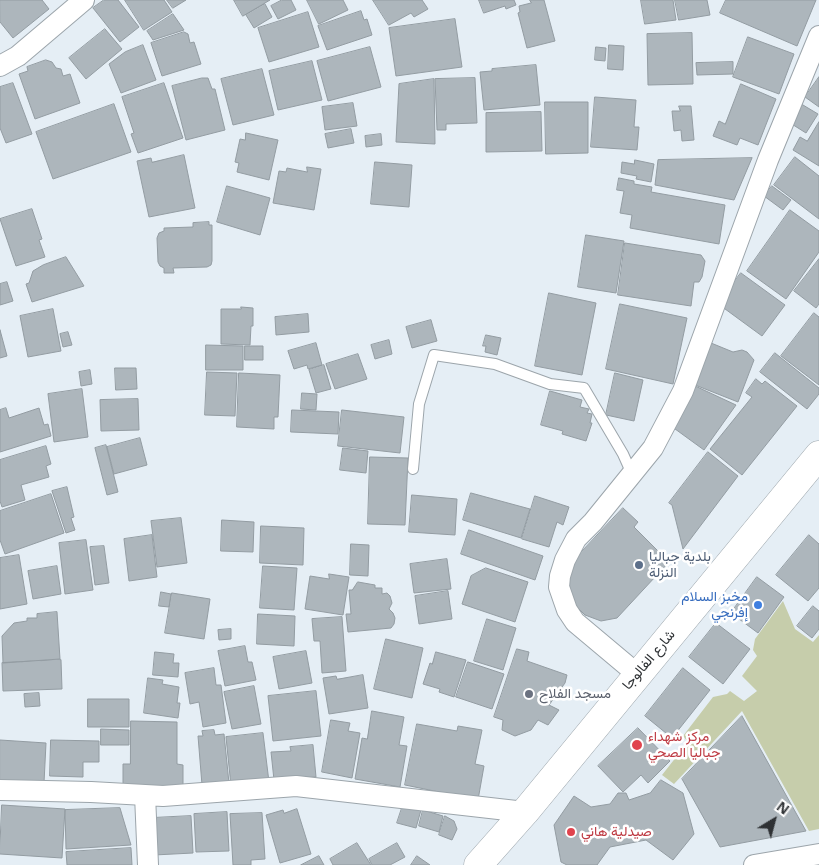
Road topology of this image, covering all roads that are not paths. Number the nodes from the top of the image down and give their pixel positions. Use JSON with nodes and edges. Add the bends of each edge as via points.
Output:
{"nodes":[{"id":1,"x":84,"y":0,"type":"edge"},
{"id":2,"x":819,"y":36,"type":"edge"},
{"id":3,"x":0,"y":66,"type":"edge"},
{"id":4,"x":819,"y":455,"type":"edge"},
{"id":5,"x":413,"y":469,"type":"dead end"},
{"id":6,"x":632,"y":474,"type":"junction"},
{"id":7,"x":637,"y":674,"type":"junction"},
{"id":8,"x":0,"y":790,"type":"edge"},
{"id":9,"x":145,"y":796,"type":"junction"},
{"id":10,"x":525,"y":812,"type":"junction"},
{"id":11,"x":819,"y":854,"type":"edge"},
{"id":12,"x":148,"y":865,"type":"edge"},
{"id":13,"x":478,"y":865,"type":"edge"},
{"id":14,"x":754,"y":865,"type":"edge"}],
"edges":[{"from":1,"to":3,"type":"street","via":[[18,56]]},
{"from":2,"to":6,"type":"street","via":[[768,160],[683,391],[653,448]]},
{"from":4,"to":7,"type":"main road","name":"شارع الفالوجا"},
{"from":5,"to":6,"type":"lane","via":[[419,404],[434,355],[495,364],[550,384],[584,388]]},
{"from":6,"to":7,"type":"street","via":[[576,539],[559,587],[575,622]]},
{"from":7,"to":10,"type":"main road","name":"شارع الفالوجا"},
{"from":8,"to":9,"type":"street"},
{"from":9,"to":10,"type":"street","via":[[296,786]]},
{"from":9,"to":12,"type":"street"},
{"from":10,"to":13,"type":"main road","name":"شارع الفالوجا"},
{"from":11,"to":14,"type":"street"}]}
